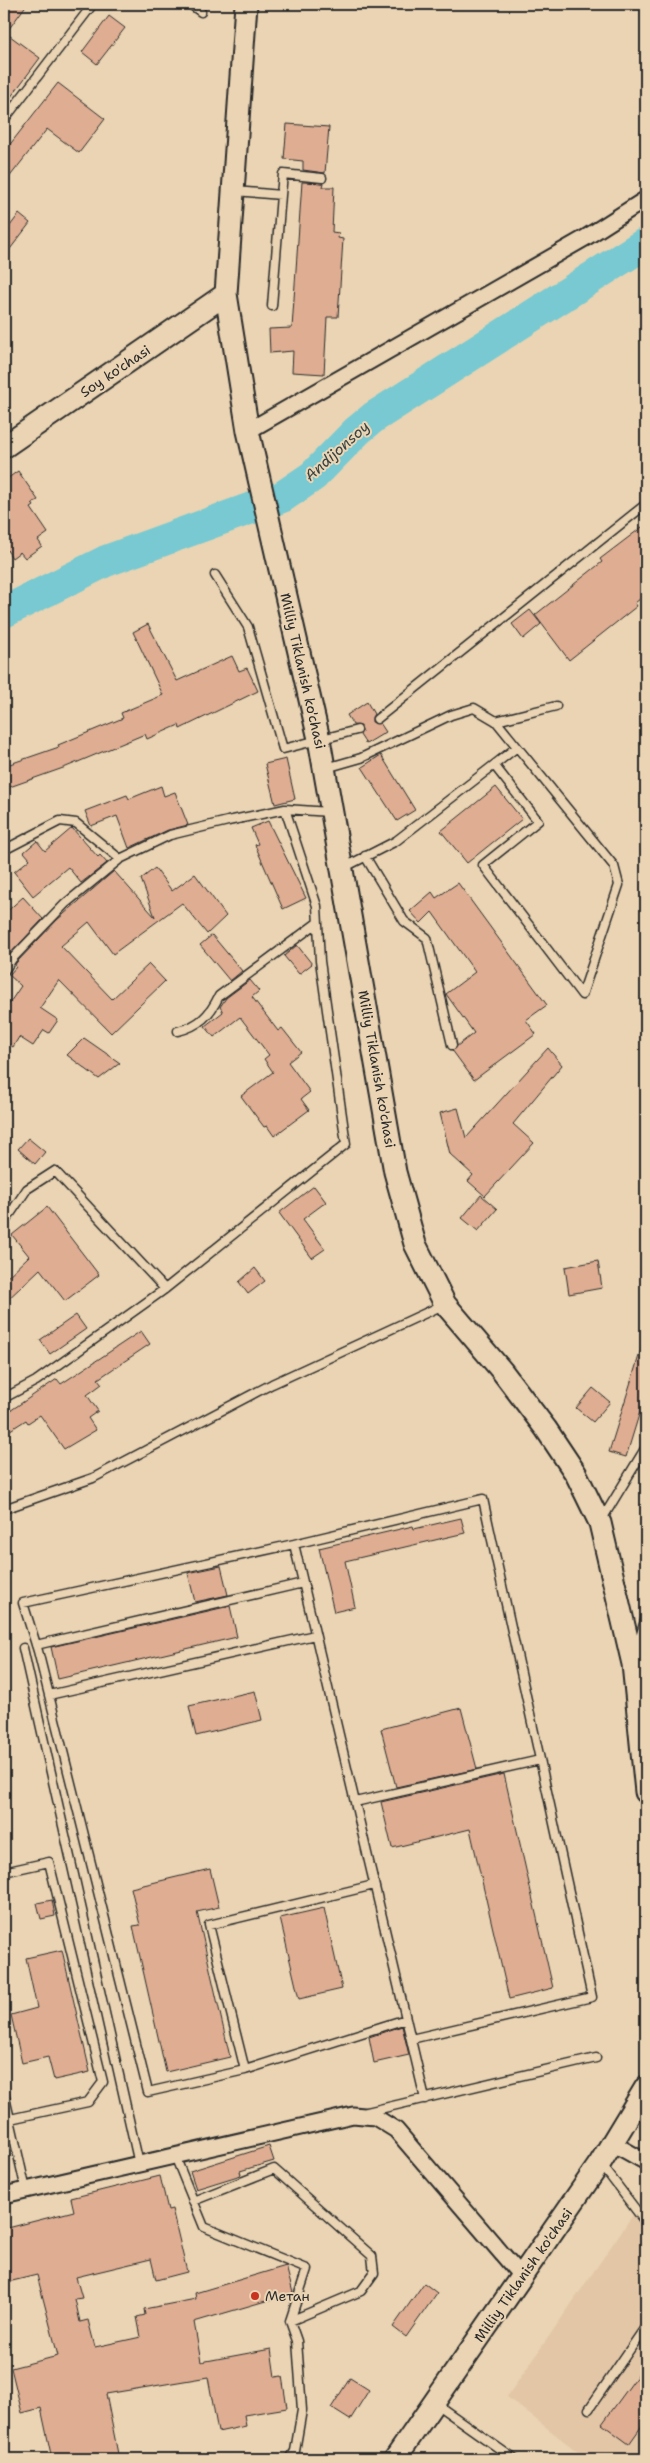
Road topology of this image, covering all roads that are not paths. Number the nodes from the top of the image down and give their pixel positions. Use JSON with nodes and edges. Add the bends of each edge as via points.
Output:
{"nodes":[{"id":1,"x":93,"y":4,"type":"edge"},
{"id":2,"x":190,"y":4,"type":"edge"},
{"id":3,"x":246,"y":4,"type":"edge"},
{"id":4,"x":201,"y":12,"type":"dead end"},
{"id":5,"x":4,"y":120,"type":"edge"},
{"id":6,"x":322,"y":178,"type":"dead end"},
{"id":7,"x":233,"y":191,"type":"junction"},
{"id":8,"x":281,"y":195,"type":"junction"},
{"id":9,"x":646,"y":199,"type":"edge"},
{"id":10,"x":226,"y":294,"type":"junction"},
{"id":11,"x":272,"y":306,"type":"dead end"},
{"id":12,"x":248,"y":431,"type":"junction"},
{"id":13,"x":4,"y":447,"type":"edge"},
{"id":14,"x":646,"y":504,"type":"edge"},
{"id":15,"x":215,"y":575,"type":"dead end"},
{"id":16,"x":556,"y":706,"type":"dead end"},
{"id":17,"x":378,"y":719,"type":"dead end"},
{"id":18,"x":496,"y":721,"type":"junction"},
{"id":19,"x":357,"y":730,"type":"dead end"},
{"id":20,"x":319,"y":740,"type":"junction"},
{"id":21,"x":517,"y":747,"type":"junction"},
{"id":22,"x":494,"y":765,"type":"junction"},
{"id":23,"x":324,"y":769,"type":"junction"},
{"id":24,"x":285,"y":809,"type":"junction"},
{"id":25,"x":332,"y":812,"type":"junction"},
{"id":26,"x":4,"y":850,"type":"edge"},
{"id":27,"x":366,"y":856,"type":"junction"},
{"id":28,"x":120,"y":859,"type":"junction"},
{"id":29,"x":342,"y":868,"type":"junction"},
{"id":30,"x":317,"y":923,"type":"junction"},
{"id":31,"x":4,"y":971,"type":"edge"},
{"id":32,"x":178,"y":1031,"type":"dead end"},
{"id":33,"x":452,"y":1046,"type":"dead end"},
{"id":34,"x":4,"y":1223,"type":"edge"},
{"id":35,"x":165,"y":1289,"type":"junction"},
{"id":36,"x":445,"y":1304,"type":"junction"},
{"id":37,"x":4,"y":1398,"type":"edge"},
{"id":38,"x":646,"y":1448,"type":"edge"},
{"id":39,"x":4,"y":1509,"type":"edge"},
{"id":40,"x":600,"y":1522,"type":"junction"},
{"id":41,"x":294,"y":1544,"type":"junction"},
{"id":42,"x":303,"y":1583,"type":"junction"},
{"id":43,"x":646,"y":1617,"type":"edge"},
{"id":44,"x":315,"y":1635,"type":"junction"},
{"id":45,"x":36,"y":1645,"type":"junction"},
{"id":46,"x":23,"y":1648,"type":"dead end"},
{"id":47,"x":633,"y":1664,"type":"junction"},
{"id":48,"x":49,"y":1695,"type":"junction"},
{"id":49,"x":540,"y":1760,"type":"junction"},
{"id":50,"x":646,"y":1792,"type":"edge"},
{"id":51,"x":355,"y":1802,"type":"junction"},
{"id":52,"x":4,"y":1872,"type":"edge"},
{"id":53,"x":374,"y":1885,"type":"junction"},
{"id":54,"x":406,"y":2019,"type":"junction"},
{"id":55,"x":410,"y":2039,"type":"junction"},
{"id":56,"x":596,"y":2058,"type":"dead end"},
{"id":57,"x":245,"y":2070,"type":"junction"},
{"id":58,"x":646,"y":2087,"type":"edge"},
{"id":59,"x":4,"y":2093,"type":"edge"},
{"id":60,"x":424,"y":2098,"type":"junction"},
{"id":61,"x":353,"y":2115,"type":"junction"},
{"id":62,"x":10,"y":2119,"type":"junction"},
{"id":63,"x":612,"y":2143,"type":"junction"},
{"id":64,"x":175,"y":2156,"type":"junction"},
{"id":65,"x":646,"y":2162,"type":"edge"},
{"id":66,"x":600,"y":2163,"type":"junction"},
{"id":67,"x":139,"y":2164,"type":"junction"},
{"id":68,"x":26,"y":2190,"type":"junction"},
{"id":69,"x":4,"y":2195,"type":"edge"},
{"id":70,"x":193,"y":2201,"type":"junction"},
{"id":71,"x":646,"y":2223,"type":"edge"},
{"id":72,"x":522,"y":2277,"type":"junction"},
{"id":73,"x":290,"y":2321,"type":"junction"},
{"id":74,"x":646,"y":2326,"type":"edge"},
{"id":75,"x":434,"y":2403,"type":"junction"},
{"id":76,"x":588,"y":2410,"type":"dead end"},
{"id":77,"x":290,"y":2459,"type":"edge"},
{"id":78,"x":395,"y":2459,"type":"edge"},
{"id":79,"x":514,"y":2459,"type":"edge"}],
"edges":[{"from":1,"to":5,"type":"lane"},
{"from":2,"to":4,"type":"lane"},
{"from":3,"to":7,"type":"main road","name":"Milliy Tiklanish ko'chasi"},
{"from":6,"to":8,"type":"lane","via":[[283,174]]},
{"from":7,"to":8,"type":"lane"},
{"from":7,"to":10,"type":"main road","name":"Milliy Tiklanish ko'chasi"},
{"from":8,"to":11,"type":"lane"},
{"from":9,"to":12,"type":"street","via":[[585,238]]},
{"from":10,"to":12,"type":"main road","name":"Milliy Tiklanish ko'chasi"},
{"from":10,"to":13,"type":"main road","name":"Soy ko'chasi"},
{"from":12,"to":20,"type":"main road","name":"Milliy Tiklanish ko'chasi"},
{"from":14,"to":17,"type":"lane"},
{"from":15,"to":20,"type":"lane","via":[[248,627],[283,749]]},
{"from":16,"to":18,"type":"lane"},
{"from":18,"to":21,"type":"lane"},
{"from":18,"to":23,"type":"lane","via":[[474,708],[451,714],[361,758]]},
{"from":19,"to":20,"type":"lane"},
{"from":20,"to":23,"type":"main road","name":"Milliy Tiklanish ko'chasi"},
{"from":21,"to":22,"type":"lane"},
{"from":21,"to":22,"type":"lane","via":[[614,866],[619,885],[582,995],[483,865],[538,820]]},
{"from":22,"to":27,"type":"lane","via":[[396,841]]},
{"from":23,"to":25,"type":"main road","name":"Milliy Tiklanish ko'chasi"},
{"from":24,"to":25,"type":"lane"},
{"from":24,"to":28,"type":"lane","via":[[170,835]]},
{"from":24,"to":30,"type":"lane","via":[[317,906]]},
{"from":25,"to":29,"type":"main road","name":"Milliy Tiklanish ko'chasi"},
{"from":26,"to":28,"type":"lane","via":[[60,821],[76,823]]},
{"from":27,"to":29,"type":"lane"},
{"from":27,"to":33,"type":"lane","via":[[404,921],[427,938]]},
{"from":28,"to":31,"type":"lane","via":[[65,904]]},
{"from":29,"to":36,"type":"main road","name":"Milliy Tiklanish ko'chasi","via":[[395,1172],[415,1244]]},
{"from":30,"to":32,"type":"lane","via":[[219,996],[211,1013],[192,1028]]},
{"from":30,"to":35,"type":"lane","via":[[346,1144]]},
{"from":34,"to":35,"type":"lane","via":[[27,1189],[55,1170]]},
{"from":35,"to":37,"type":"lane","via":[[36,1381]]},
{"from":36,"to":39,"type":"lane","via":[[272,1384],[93,1478]]},
{"from":36,"to":40,"type":"main road","name":"Milliy Tiklanish ko'chasi","via":[[546,1429],[576,1474]]},
{"from":38,"to":40,"type":"lane"},
{"from":40,"to":47,"type":"main road","name":"Milliy Tiklanish ko'chasi"},
{"from":41,"to":42,"type":"lane"},
{"from":41,"to":45,"type":"lane","via":[[23,1603]]},
{"from":41,"to":49,"type":"lane","via":[[483,1499]]},
{"from":42,"to":44,"type":"lane"},
{"from":42,"to":45,"type":"lane"},
{"from":43,"to":47,"type":"lane"},
{"from":44,"to":48,"type":"lane"},
{"from":44,"to":51,"type":"lane"},
{"from":45,"to":48,"type":"lane"},
{"from":46,"to":67,"type":"lane"},
{"from":47,"to":50,"type":"main road","name":"Milliy Tiklanish ko'chasi"},
{"from":48,"to":57,"type":"lane","via":[[148,2092]]},
{"from":49,"to":51,"type":"lane"},
{"from":49,"to":55,"type":"lane","via":[[592,1997]]},
{"from":51,"to":53,"type":"lane"},
{"from":52,"to":62,"type":"lane","via":[[49,1862],[103,2082],[88,2102]]},
{"from":53,"to":54,"type":"lane"},
{"from":53,"to":57,"type":"lane","via":[[209,1925]]},
{"from":54,"to":55,"type":"lane"},
{"from":54,"to":57,"type":"lane"},
{"from":55,"to":60,"type":"lane"},
{"from":56,"to":60,"type":"lane"},
{"from":58,"to":63,"type":"main road","name":"Milliy Tiklanish ko'chasi"},
{"from":59,"to":62,"type":"lane"},
{"from":60,"to":61,"type":"lane"},
{"from":61,"to":64,"type":"street"},
{"from":61,"to":72,"type":"street","via":[[375,2117],[396,2130]]},
{"from":62,"to":68,"type":"lane"},
{"from":63,"to":65,"type":"street"},
{"from":63,"to":66,"type":"main road","name":"Milliy Tiklanish ko'chasi"},
{"from":64,"to":67,"type":"street"},
{"from":64,"to":70,"type":"lane"},
{"from":66,"to":71,"type":"lane"},
{"from":66,"to":72,"type":"main road","name":"Milliy Tiklanish ko'chasi"},
{"from":67,"to":68,"type":"street"},
{"from":68,"to":69,"type":"street"},
{"from":70,"to":73,"type":"lane","via":[[204,2227],[307,2269]]},
{"from":70,"to":73,"type":"lane","via":[[274,2169],[372,2256],[374,2273],[361,2291]]},
{"from":72,"to":75,"type":"main road","name":"Milliy Tiklanish ko'chasi"},
{"from":73,"to":77,"type":"lane","via":[[297,2341],[302,2410],[295,2451]]},
{"from":74,"to":76,"type":"lane"},
{"from":75,"to":78,"type":"main road","name":"Milliy Tiklanish ko'chasi"},
{"from":75,"to":79,"type":"lane"}]}
